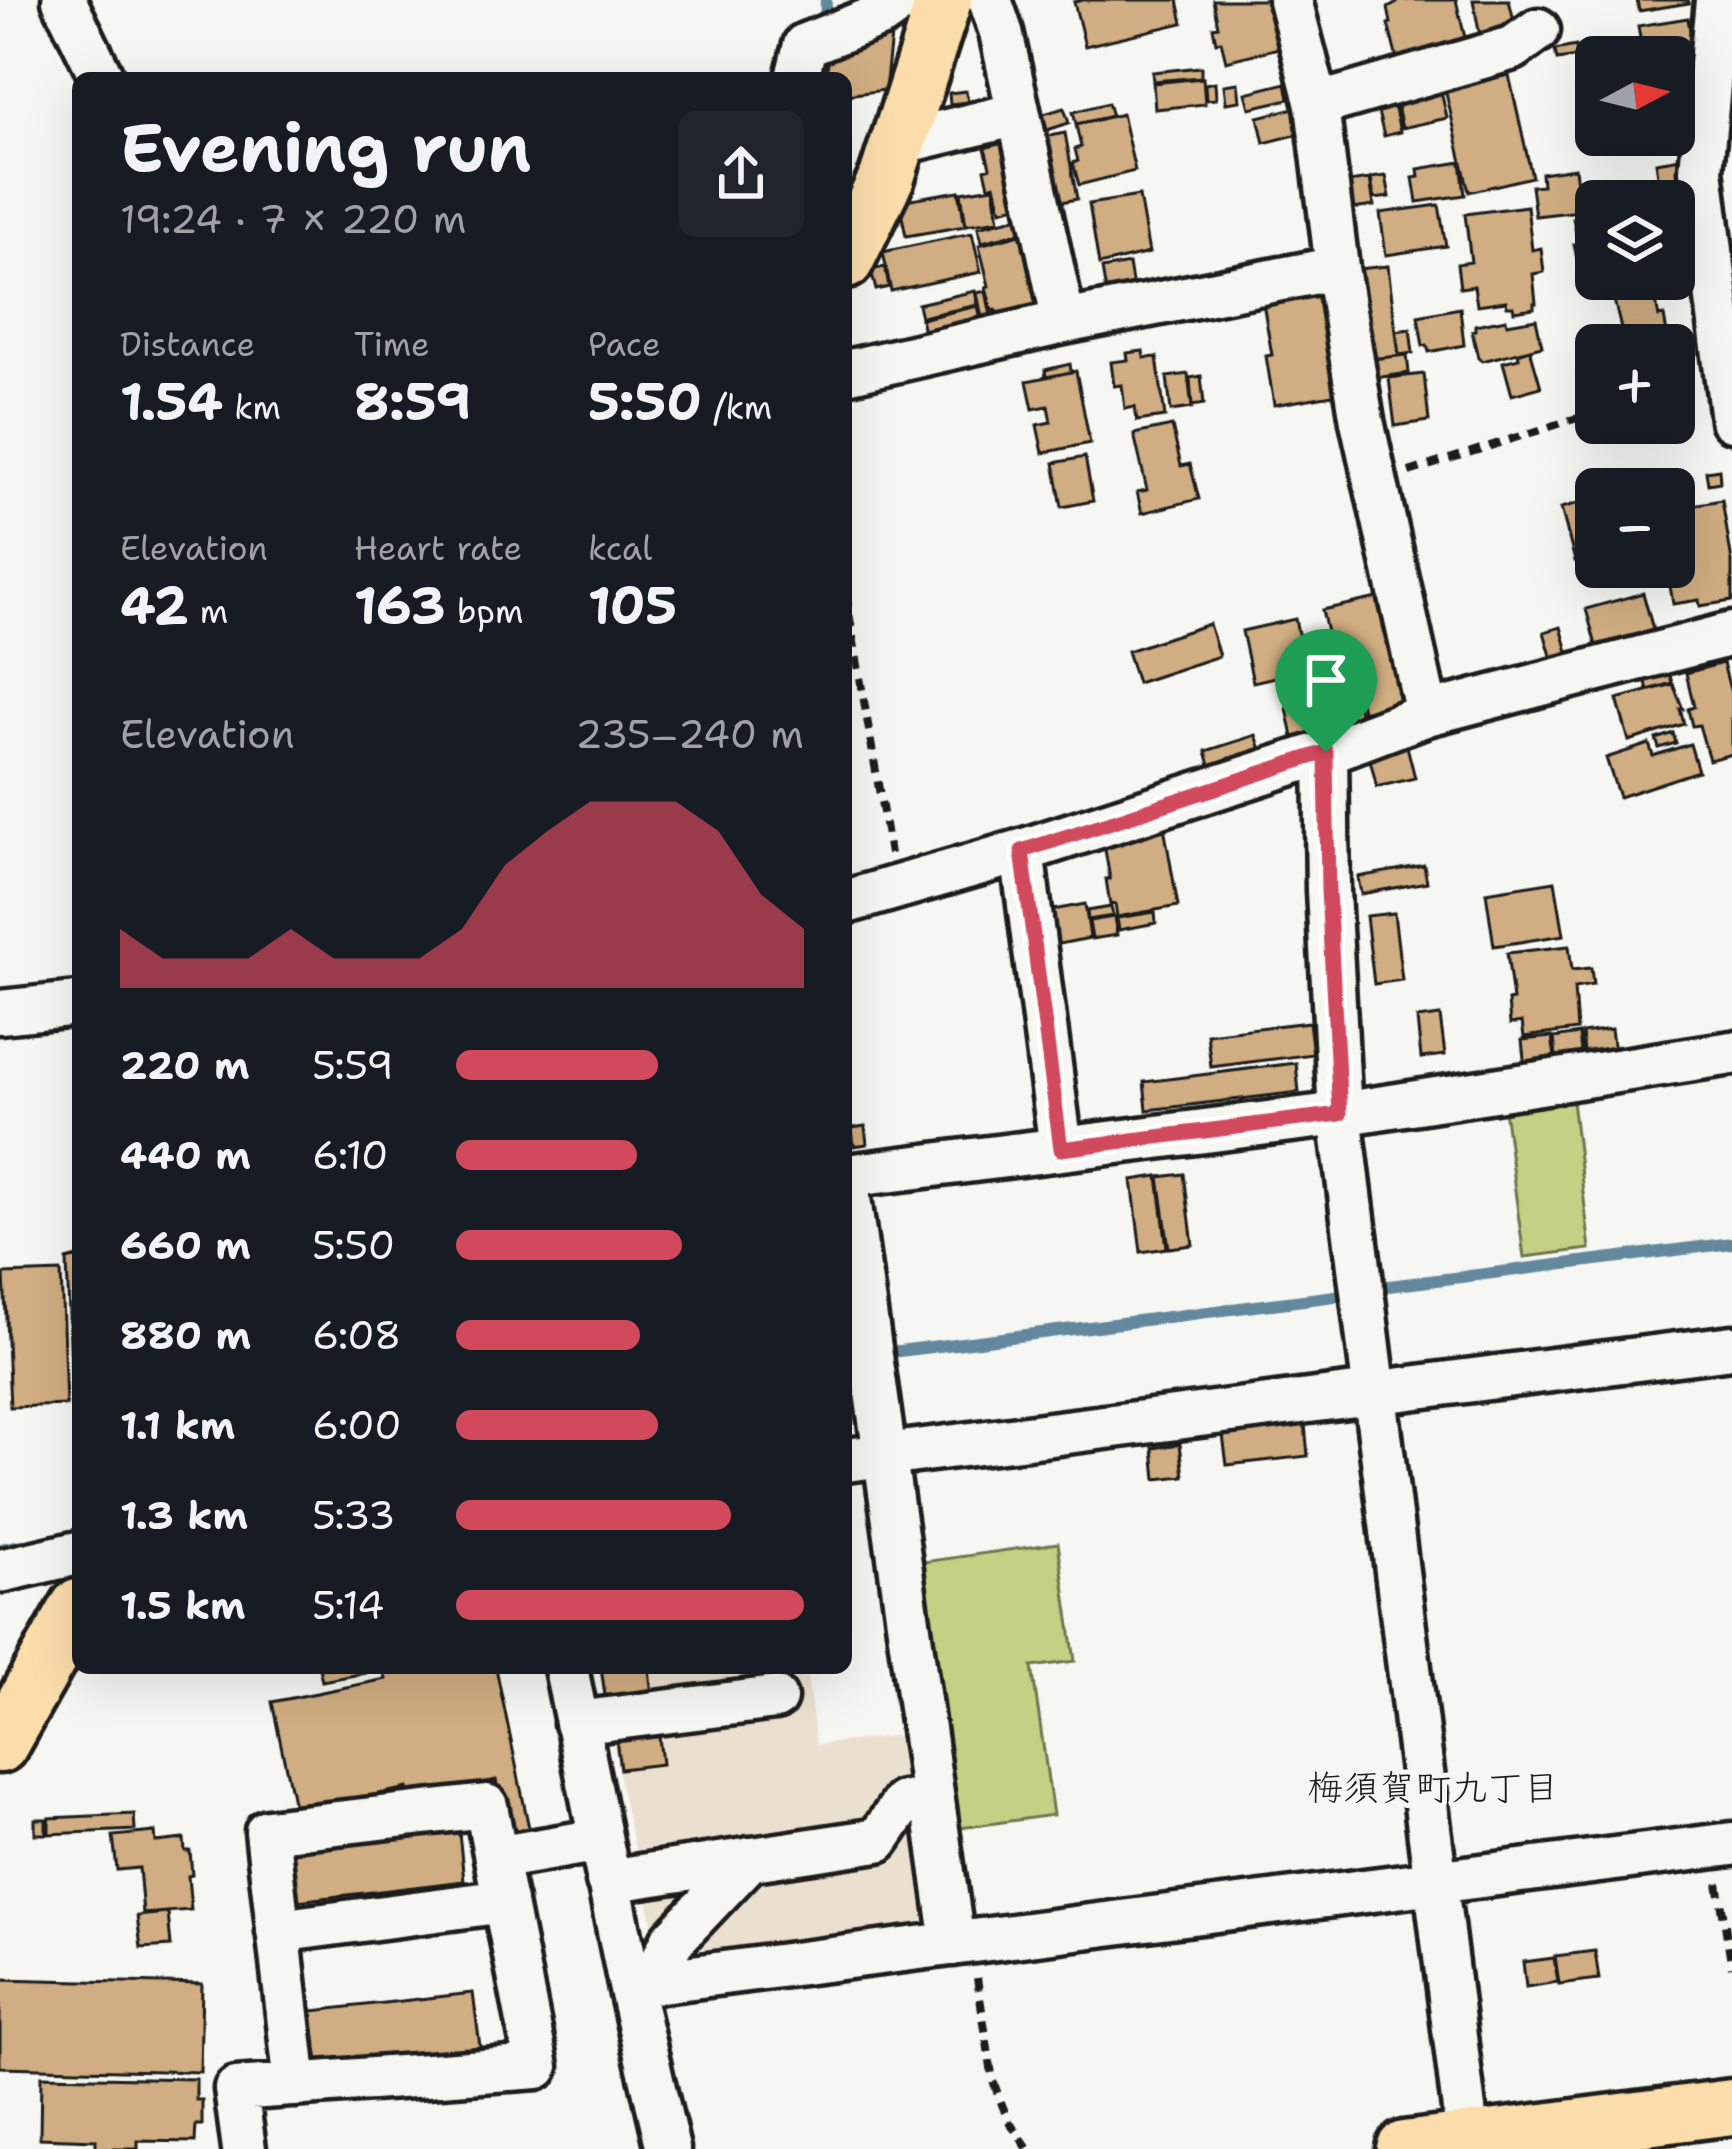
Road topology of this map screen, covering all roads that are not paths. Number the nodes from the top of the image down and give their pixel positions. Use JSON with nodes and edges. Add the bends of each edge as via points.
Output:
{"nodes":[{"id":1,"x":64,"y":0,"type":"edge"},
{"id":2,"x":903,"y":0,"type":"edge"},
{"id":3,"x":944,"y":0,"type":"edge"},
{"id":4,"x":990,"y":0,"type":"edge"},
{"id":5,"x":1291,"y":0,"type":"edge"},
{"id":6,"x":1717,"y":0,"type":"edge"},
{"id":7,"x":1538,"y":30,"type":"dead end"},
{"id":8,"x":99,"y":72,"type":"edge"},
{"id":9,"x":798,"y":72,"type":"edge"},
{"id":10,"x":1317,"y":105,"type":"junction"},
{"id":11,"x":1018,"y":115,"type":"junction"},
{"id":12,"x":898,"y":143,"type":"junction"},
{"id":13,"x":1716,"y":168,"type":"edge"},
{"id":14,"x":852,"y":249,"type":"edge"},
{"id":15,"x":1337,"y":268,"type":"junction"},
{"id":16,"x":1064,"y":322,"type":"junction"},
{"id":17,"x":852,"y":371,"type":"edge"},
{"id":18,"x":1732,"y":421,"type":"edge"},
{"id":19,"x":1732,"y":634,"type":"edge"},
{"id":20,"x":1427,"y":714,"type":"junction"},
{"id":21,"x":1326,"y":752,"type":"junction"},
{"id":22,"x":1022,"y":851,"type":"junction"},
{"id":23,"x":852,"y":900,"type":"edge"},
{"id":24,"x":72,"y":1005,"type":"edge"},
{"id":25,"x":0,"y":1012,"type":"edge"},
{"id":26,"x":1732,"y":1053,"type":"edge"},
{"id":27,"x":1340,"y":1114,"type":"junction"},
{"id":28,"x":1061,"y":1149,"type":"junction"},
{"id":29,"x":852,"y":1175,"type":"edge"},
{"id":30,"x":852,"y":1260,"type":"edge"},
{"id":31,"x":1732,"y":1347,"type":"edge"},
{"id":32,"x":1375,"y":1392,"type":"junction"},
{"id":33,"x":866,"y":1457,"type":"edge"},
{"id":34,"x":72,"y":1554,"type":"edge"},
{"id":35,"x":0,"y":1571,"type":"edge"},
{"id":36,"x":72,"y":1618,"type":"edge"},
{"id":37,"x":567,"y":1674,"type":"edge"},
{"id":38,"x":776,"y":1698,"type":"dead end"},
{"id":39,"x":576,"y":1723,"type":"junction"},
{"id":40,"x":0,"y":1745,"type":"edge"},
{"id":41,"x":932,"y":1799,"type":"junction"},
{"id":42,"x":1722,"y":1845,"type":"edge"},
{"id":43,"x":496,"y":1858,"type":"junction"},
{"id":44,"x":750,"y":1859,"type":"junction"},
{"id":45,"x":604,"y":1861,"type":"junction"},
{"id":46,"x":1436,"y":1882,"type":"junction"},
{"id":47,"x":505,"y":1901,"type":"junction"},
{"id":48,"x":278,"y":1930,"type":"junction"},
{"id":49,"x":962,"y":1942,"type":"junction"},
{"id":50,"x":641,"y":1984,"type":"junction"},
{"id":51,"x":296,"y":2085,"type":"junction"},
{"id":52,"x":1732,"y":2107,"type":"edge"},
{"id":53,"x":1468,"y":2141,"type":"junction"},
{"id":54,"x":244,"y":2149,"type":"edge"},
{"id":55,"x":668,"y":2149,"type":"edge"},
{"id":56,"x":1404,"y":2149,"type":"edge"}],
"edges":[{"from":1,"to":8,"type":"street"},
{"from":2,"to":9,"type":"street","via":[[805,45]]},
{"from":3,"to":12,"type":"main road"},
{"from":4,"to":11,"type":"street"},
{"from":5,"to":10,"type":"street"},
{"from":6,"to":13,"type":"street"},
{"from":7,"to":10,"type":"street","via":[[1514,48]]},
{"from":10,"to":15,"type":"street"},
{"from":11,"to":12,"type":"street"},
{"from":11,"to":16,"type":"street"},
{"from":12,"to":14,"type":"main road"},
{"from":13,"to":18,"type":"street"},
{"from":15,"to":16,"type":"street"},
{"from":15,"to":20,"type":"street"},
{"from":16,"to":17,"type":"street"},
{"from":19,"to":20,"type":"street"},
{"from":20,"to":21,"type":"street"},
{"from":21,"to":22,"type":"street"},
{"from":21,"to":27,"type":"street"},
{"from":22,"to":23,"type":"street"},
{"from":22,"to":28,"type":"street"},
{"from":24,"to":25,"type":"street"},
{"from":26,"to":27,"type":"street"},
{"from":27,"to":28,"type":"street"},
{"from":27,"to":32,"type":"street"},
{"from":28,"to":29,"type":"street"},
{"from":30,"to":33,"type":"street"},
{"from":31,"to":32,"type":"street"},
{"from":32,"to":33,"type":"street"},
{"from":32,"to":46,"type":"street"},
{"from":33,"to":41,"type":"street"},
{"from":34,"to":35,"type":"street"},
{"from":36,"to":40,"type":"main road"},
{"from":37,"to":39,"type":"street"},
{"from":38,"to":39,"type":"street"},
{"from":39,"to":45,"type":"street"},
{"from":41,"to":44,"type":"street","via":[[903,1803],[878,1840]]},
{"from":41,"to":49,"type":"street"},
{"from":42,"to":46,"type":"street"},
{"from":43,"to":45,"type":"street"},
{"from":43,"to":47,"type":"street"},
{"from":43,"to":48,"type":"street","via":[[486,1806],[267,1831]]},
{"from":44,"to":45,"type":"street"},
{"from":44,"to":50,"type":"street"},
{"from":45,"to":50,"type":"street"},
{"from":46,"to":49,"type":"street"},
{"from":46,"to":53,"type":"street"},
{"from":47,"to":48,"type":"street"},
{"from":47,"to":51,"type":"street","via":[[537,2067]]},
{"from":48,"to":51,"type":"street"},
{"from":49,"to":50,"type":"street"},
{"from":50,"to":55,"type":"street"},
{"from":51,"to":54,"type":"street","via":[[236,2089]]},
{"from":52,"to":53,"type":"main road"},
{"from":53,"to":56,"type":"main road"}]}
